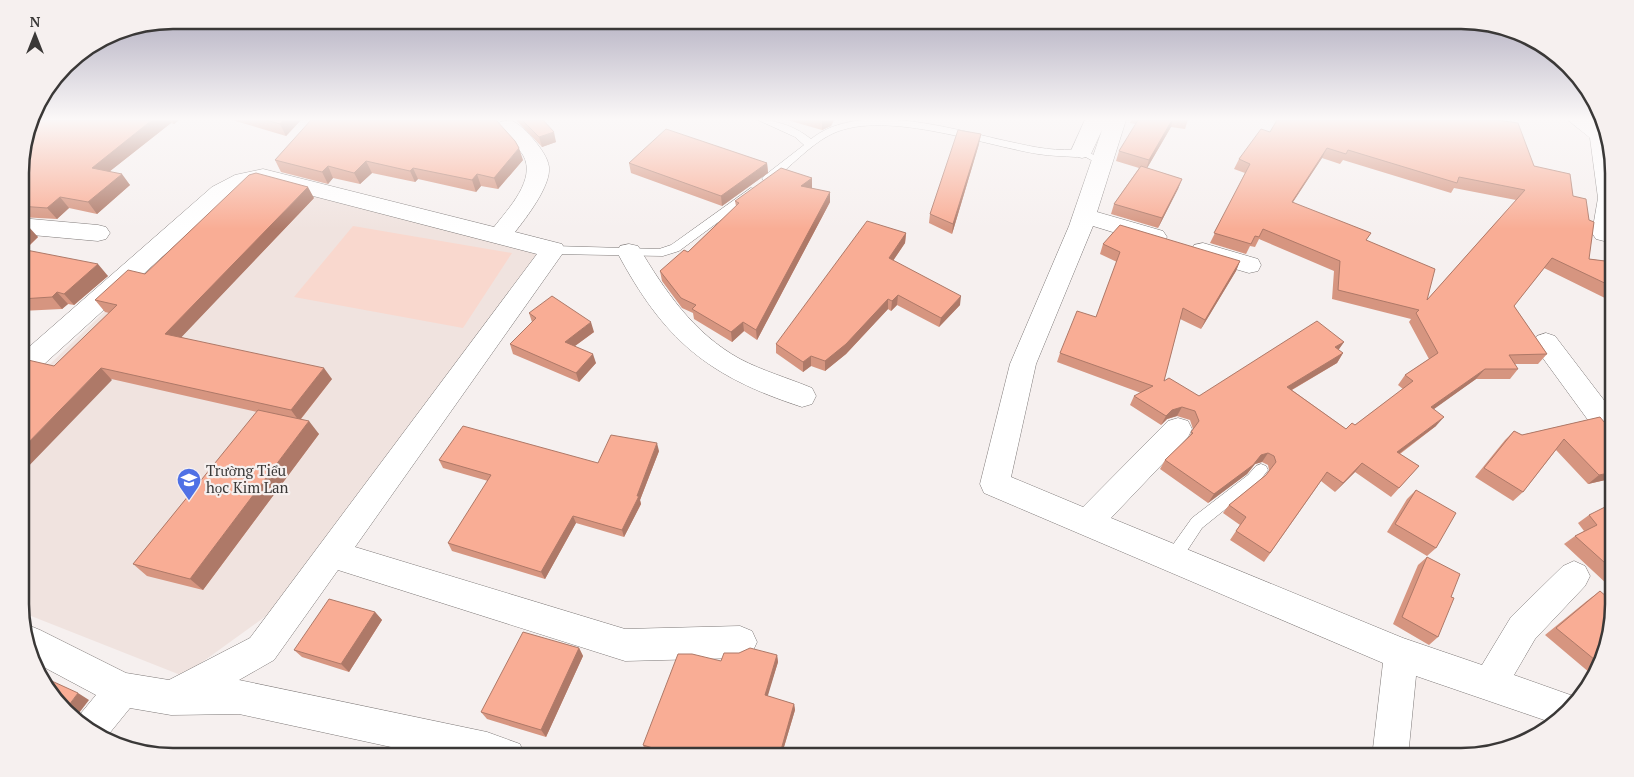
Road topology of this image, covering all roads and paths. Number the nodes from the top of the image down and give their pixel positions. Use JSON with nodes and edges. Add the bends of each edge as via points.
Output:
{"nodes":[{"id":1,"x":534,"y":156,"type":"edge"},
{"id":2,"x":797,"y":156,"type":"edge"},
{"id":3,"x":1088,"y":156,"type":"edge"},
{"id":4,"x":1092,"y":157,"type":"joint"},
{"id":5,"x":1084,"y":216,"type":"junction"},
{"id":6,"x":1605,"y":226,"type":"edge"},
{"id":7,"x":29,"y":227,"type":"edge"},
{"id":8,"x":98,"y":233,"type":"dead end"},
{"id":9,"x":1604,"y":233,"type":"dead end"},
{"id":10,"x":499,"y":236,"type":"junction"},
{"id":11,"x":553,"y":250,"type":"junction"},
{"id":12,"x":629,"y":252,"type":"junction"},
{"id":13,"x":1249,"y":265,"type":"dead end"},
{"id":14,"x":1546,"y":343,"type":"dead end"},
{"id":15,"x":29,"y":363,"type":"edge"},
{"id":16,"x":802,"y":396,"type":"dead end"},
{"id":17,"x":1605,"y":422,"type":"edge"},
{"id":18,"x":1178,"y":429,"type":"dead end"},
{"id":19,"x":1260,"y":470,"type":"edge"},
{"id":20,"x":1088,"y":522,"type":"junction"},
{"id":21,"x":332,"y":554,"type":"junction"},
{"id":22,"x":1173,"y":558,"type":"junction"},
{"id":23,"x":1574,"y":576,"type":"dead end"},
{"id":24,"x":740,"y":642,"type":"dead end"},
{"id":25,"x":35,"y":646,"type":"edge"},
{"id":26,"x":1401,"y":654,"type":"junction"},
{"id":27,"x":1490,"y":684,"type":"junction"},
{"id":28,"x":123,"y":690,"type":"junction"},
{"id":29,"x":171,"y":698,"type":"junction"},
{"id":30,"x":1560,"y":709,"type":"edge"},
{"id":31,"x":94,"y":725,"type":"edge"},
{"id":32,"x":473,"y":748,"type":"edge"},
{"id":33,"x":1391,"y":748,"type":"edge"}],
"edges":[{"from":1,"to":10,"type":"street","via":[[539,168],[534,184],[515,217]]},
{"from":2,"to":12,"type":"lane","via":[[675,248],[659,253]]},
{"from":3,"to":4,"type":"lane"},
{"from":4,"to":5,"type":"street"},
{"from":5,"to":13,"type":"street"},
{"from":5,"to":20,"type":"street","via":[[1023,364],[996,484]]},
{"from":6,"to":9,"type":"street"},
{"from":7,"to":8,"type":"street"},
{"from":10,"to":11,"type":"street"},
{"from":10,"to":15,"type":"street","via":[[269,169],[220,192]]},
{"from":11,"to":12,"type":"lane"},
{"from":11,"to":21,"type":"street"},
{"from":12,"to":16,"type":"street","via":[[644,281],[692,337],[724,362]]},
{"from":14,"to":17,"type":"street"},
{"from":18,"to":20,"type":"street"},
{"from":19,"to":22,"type":"lane","via":[[1196,523]]},
{"from":20,"to":22,"type":"street"},
{"from":21,"to":24,"type":"street","via":[[625,645]]},
{"from":21,"to":29,"type":"street","via":[[262,649]]},
{"from":22,"to":26,"type":"street"},
{"from":23,"to":27,"type":"street","via":[[1523,628]]},
{"from":25,"to":28,"type":"street"},
{"from":26,"to":27,"type":"street"},
{"from":26,"to":33,"type":"street"},
{"from":27,"to":30,"type":"street"},
{"from":28,"to":29,"type":"street"},
{"from":28,"to":31,"type":"street"},
{"from":29,"to":32,"type":"street","via":[[240,698],[420,734]]}]}
